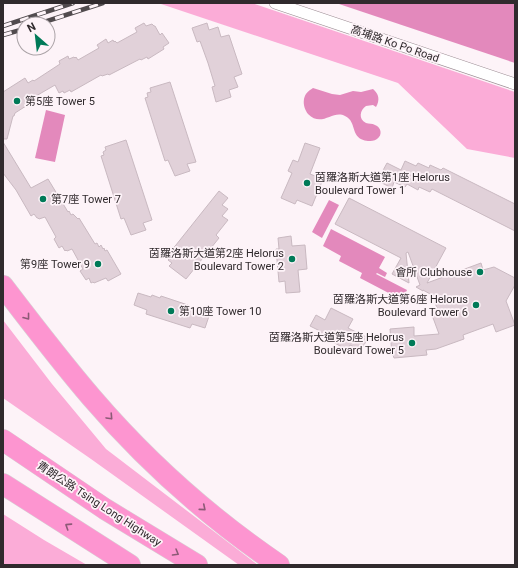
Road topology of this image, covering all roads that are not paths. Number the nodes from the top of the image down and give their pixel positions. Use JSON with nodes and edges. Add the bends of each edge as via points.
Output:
{"nodes":[{"id":1,"x":275,"y":3,"type":"edge"},
{"id":2,"x":515,"y":84,"type":"edge"},
{"id":3,"x":3,"y":286,"type":"edge"},
{"id":4,"x":3,"y":440,"type":"edge"},
{"id":5,"x":3,"y":484,"type":"edge"},
{"id":6,"x":130,"y":565,"type":"edge"},
{"id":7,"x":197,"y":565,"type":"edge"},
{"id":8,"x":279,"y":565,"type":"edge"}],
"edges":[{"from":1,"to":2,"type":"street","name":"高埔路 Ko Po Road"},
{"from":3,"to":8,"type":"highway","one_way":true,"via":[[92,398],[128,437],[216,519]]},
{"from":4,"to":7,"type":"highway","name":"青朗公路 Tsing Long Highway","one_way":true,"via":[[106,509]]},
{"from":6,"to":5,"type":"highway","one_way":true}]}
